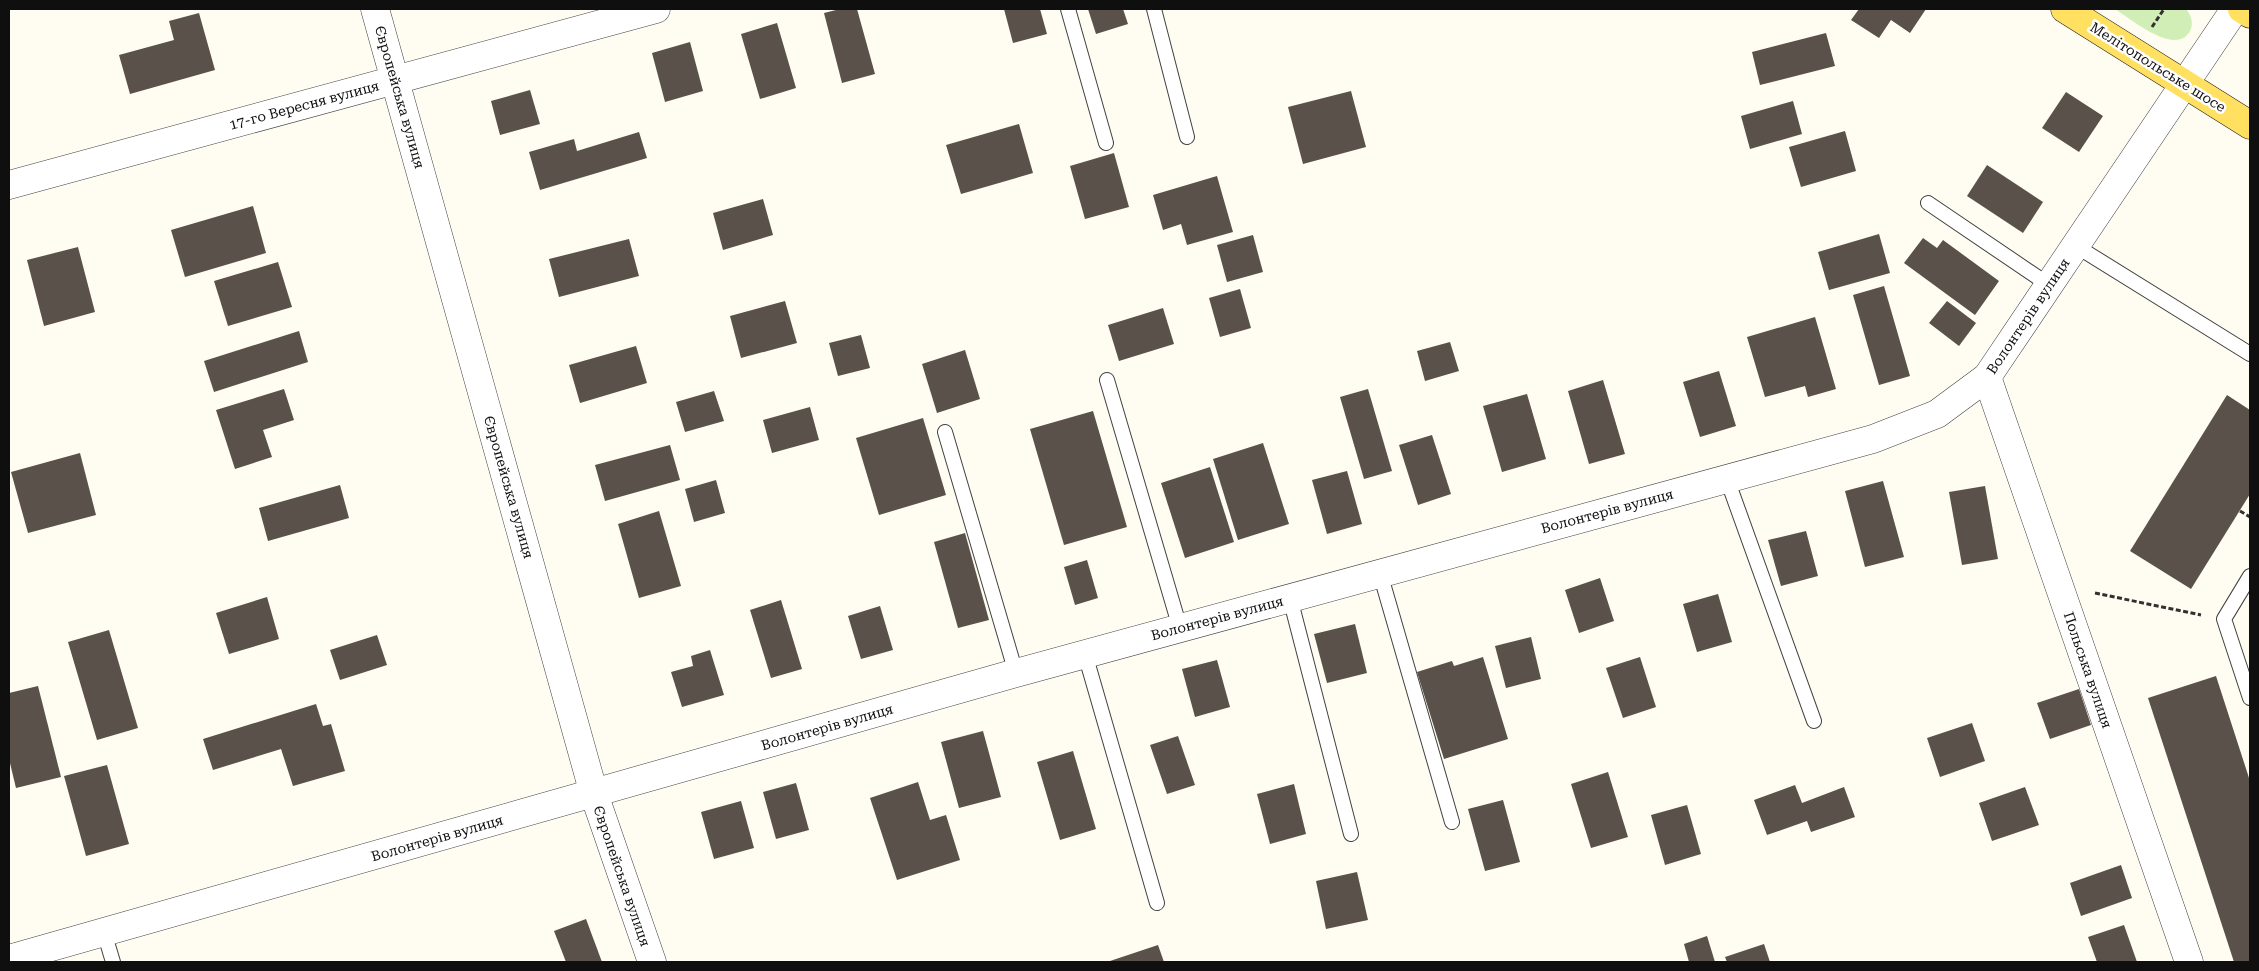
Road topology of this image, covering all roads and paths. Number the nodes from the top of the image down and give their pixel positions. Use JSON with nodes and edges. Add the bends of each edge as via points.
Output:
{"nodes":[{"id":1,"x":375,"y":9,"type":"edge"},
{"id":2,"x":656,"y":9,"type":"edge"},
{"id":3,"x":1068,"y":9,"type":"edge"},
{"id":4,"x":1154,"y":9,"type":"edge"},
{"id":5,"x":2065,"y":9,"type":"edge"},
{"id":6,"x":2235,"y":9,"type":"edge"},
{"id":7,"x":2242,"y":9,"type":"edge"},
{"id":8,"x":2250,"y":14,"type":"edge"},
{"id":9,"x":396,"y":80,"type":"junction"},
{"id":10,"x":2185,"y":84,"type":"junction"},
{"id":11,"x":2250,"y":125,"type":"edge"},
{"id":12,"x":1188,"y":138,"type":"dead end"},
{"id":13,"x":1106,"y":143,"type":"dead end"},
{"id":14,"x":9,"y":185,"type":"edge"},
{"id":15,"x":1928,"y":203,"type":"dead end"},
{"id":16,"x":2076,"y":246,"type":"junction"},
{"id":17,"x":2049,"y":285,"type":"junction"},
{"id":18,"x":2250,"y":354,"type":"edge"},
{"id":19,"x":1987,"y":377,"type":"junction"},
{"id":20,"x":1107,"y":380,"type":"dead end"},
{"id":21,"x":945,"y":432,"type":"dead end"},
{"id":22,"x":1727,"y":479,"type":"junction"},
{"id":23,"x":2240,"y":511,"type":"dead end"},
{"id":24,"x":2250,"y":517,"type":"edge"},
{"id":25,"x":1380,"y":573,"type":"junction"},
{"id":26,"x":2250,"y":576,"type":"edge"},
{"id":27,"x":2059,"y":586,"type":"junction"},
{"id":28,"x":1290,"y":598,"type":"junction"},
{"id":29,"x":2224,"y":619,"type":"junction"},
{"id":30,"x":1180,"y":628,"type":"junction"},
{"id":31,"x":1085,"y":654,"type":"junction"},
{"id":32,"x":1016,"y":673,"type":"junction"},
{"id":33,"x":2250,"y":698,"type":"edge"},
{"id":34,"x":1814,"y":721,"type":"dead end"},
{"id":35,"x":594,"y":794,"type":"junction"},
{"id":36,"x":1452,"y":822,"type":"dead end"},
{"id":37,"x":1351,"y":834,"type":"dead end"},
{"id":38,"x":1157,"y":903,"type":"dead end"},
{"id":39,"x":104,"y":932,"type":"junction"},
{"id":40,"x":9,"y":959,"type":"edge"},
{"id":41,"x":113,"y":962,"type":"edge"},
{"id":42,"x":652,"y":962,"type":"edge"},
{"id":43,"x":2189,"y":962,"type":"edge"}],
"edges":[{"from":1,"to":9,"type":"street","name":"Європейська вулиця"},
{"from":2,"to":9,"type":"street","name":"17-го Вересня вулиця"},
{"from":3,"to":13,"type":"lane"},
{"from":4,"to":12,"type":"lane"},
{"from":5,"to":10,"type":"main road","name":"Мелітопольське шосе"},
{"from":6,"to":10,"type":"street","name":"Волонтерів вулиця"},
{"from":7,"to":8,"type":"main road"},
{"from":9,"to":14,"type":"street","name":"17-го Вересня вулиця"},
{"from":9,"to":35,"type":"street","name":"Європейська вулиця"},
{"from":10,"to":11,"type":"main road","name":"Мелітопольське шосе"},
{"from":10,"to":16,"type":"street","name":"Волонтерів вулиця"},
{"from":15,"to":17,"type":"lane"},
{"from":16,"to":17,"type":"street","name":"Волонтерів вулиця"},
{"from":16,"to":18,"type":"lane"},
{"from":17,"to":19,"type":"street","name":"Волонтерів вулиця"},
{"from":19,"to":22,"type":"street","name":"Волонтерів вулиця","via":[[1937,414],[1873,439]]},
{"from":19,"to":27,"type":"street","name":"Польська вулиця"},
{"from":20,"to":30,"type":"lane"},
{"from":21,"to":32,"type":"lane"},
{"from":22,"to":25,"type":"street","name":"Волонтерів вулиця"},
{"from":22,"to":34,"type":"lane"},
{"from":23,"to":24,"type":"path"},
{"from":25,"to":28,"type":"street","name":"Волонтерів вулиця"},
{"from":25,"to":36,"type":"lane"},
{"from":26,"to":29,"type":"lane"},
{"from":27,"to":29,"type":"path"},
{"from":27,"to":43,"type":"street","name":"Польська вулиця"},
{"from":28,"to":30,"type":"street","name":"Волонтерів вулиця"},
{"from":28,"to":37,"type":"lane"},
{"from":29,"to":33,"type":"lane"},
{"from":30,"to":31,"type":"street","name":"Волонтерів вулиця"},
{"from":31,"to":32,"type":"street","name":"Волонтерів вулиця"},
{"from":31,"to":38,"type":"lane"},
{"from":32,"to":35,"type":"street","name":"Волонтерів вулиця"},
{"from":35,"to":39,"type":"street","name":"Волонтерів вулиця"},
{"from":35,"to":42,"type":"street","name":"Європейська вулиця"},
{"from":39,"to":40,"type":"street","name":"Волонтерів вулиця"},
{"from":39,"to":41,"type":"lane"}]}
